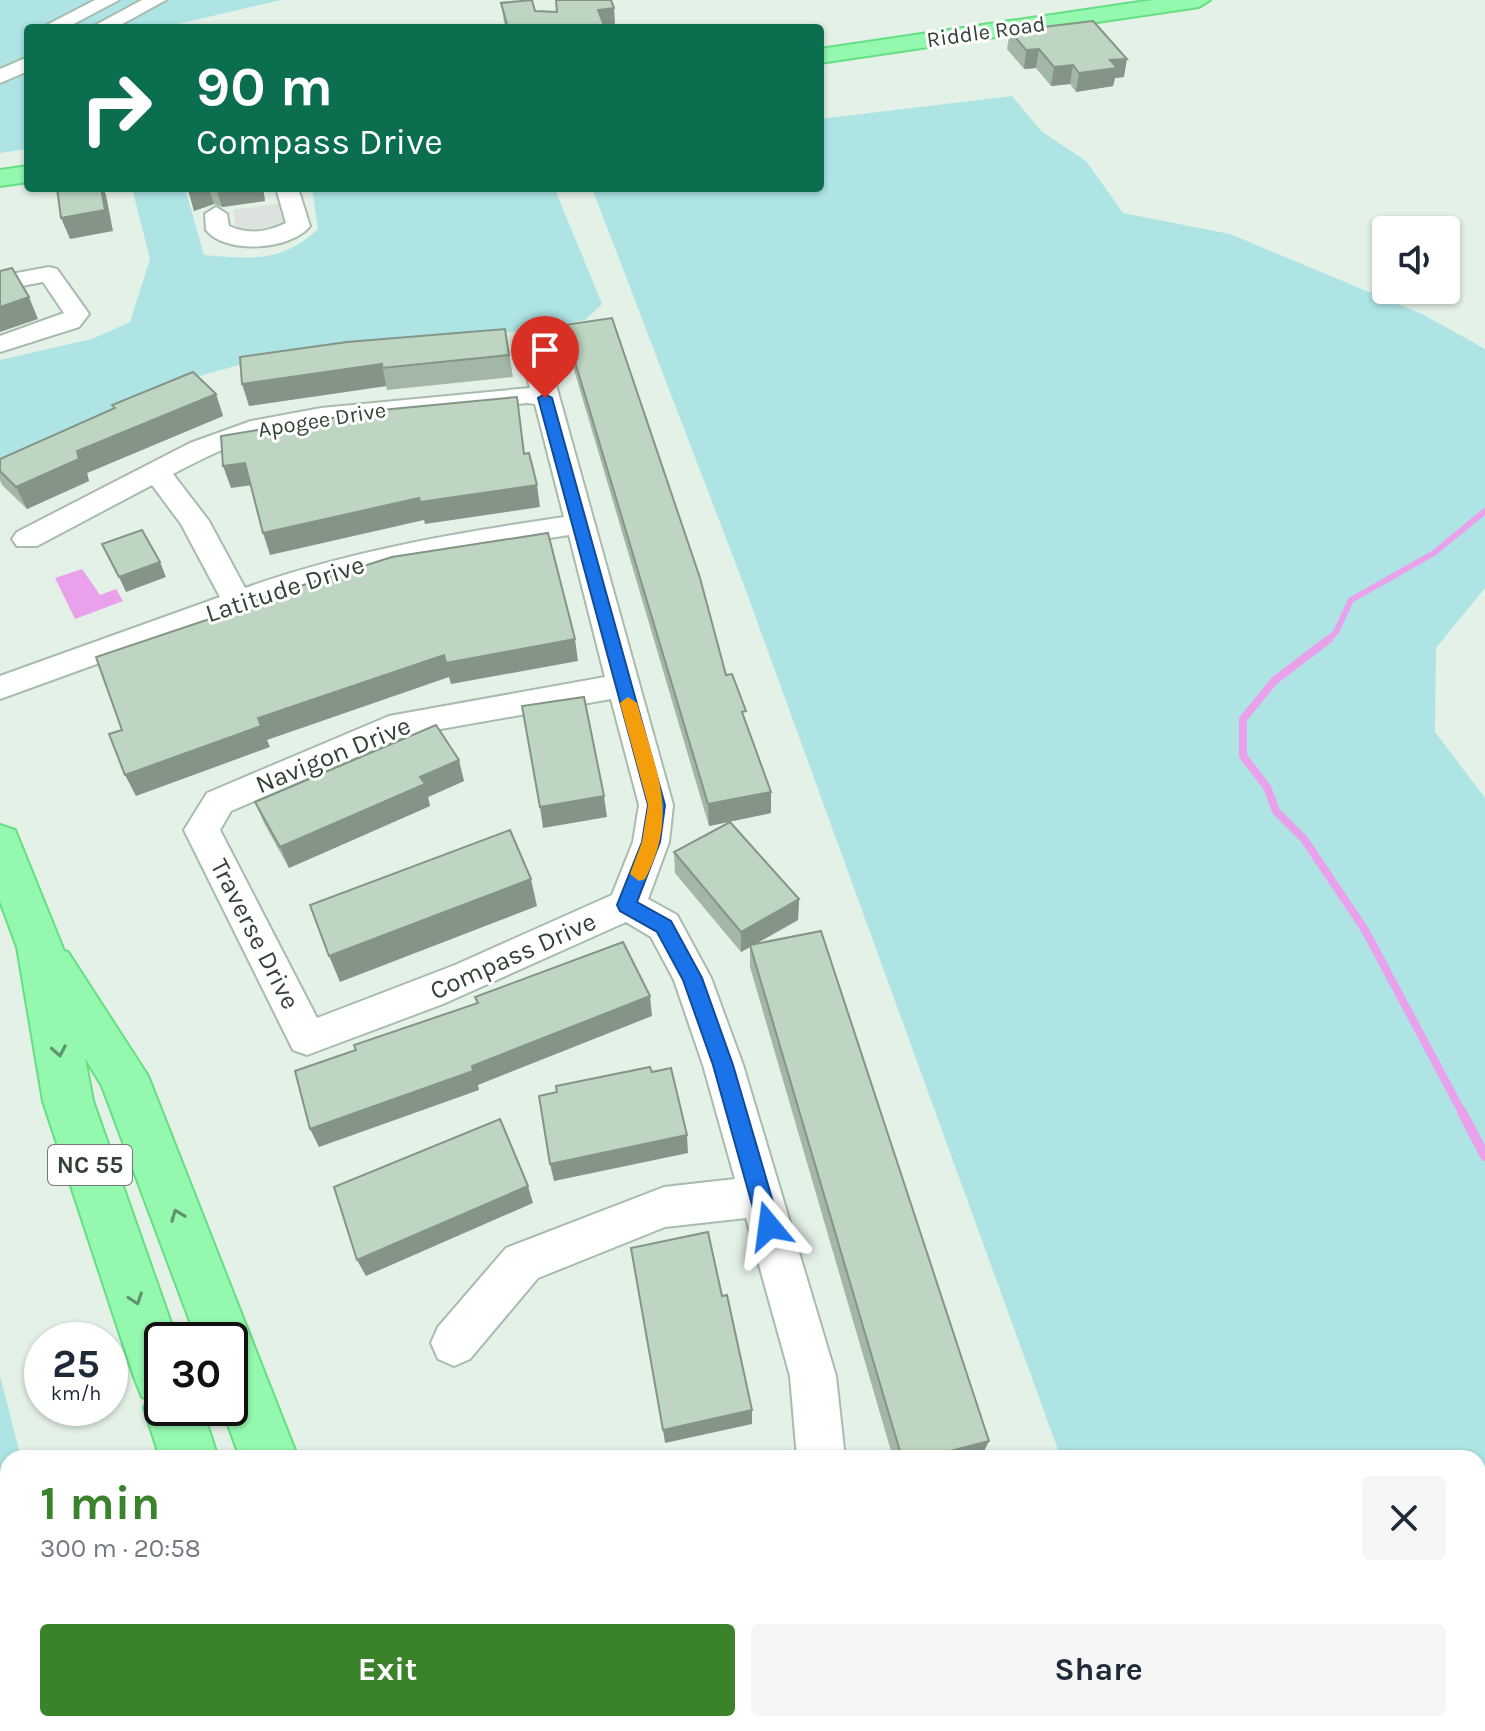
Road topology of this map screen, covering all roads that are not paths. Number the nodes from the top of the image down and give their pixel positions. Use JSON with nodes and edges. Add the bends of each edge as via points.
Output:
{"nodes":[{"id":1,"x":110,"y":0,"type":"edge"},
{"id":2,"x":157,"y":0,"type":"edge"},
{"id":3,"x":1199,"y":0,"type":"edge"},
{"id":4,"x":59,"y":24,"type":"edge"},
{"id":5,"x":108,"y":24,"type":"edge"},
{"id":6,"x":824,"y":55,"type":"edge"},
{"id":7,"x":24,"y":65,"type":"edge"},
{"id":8,"x":0,"y":77,"type":"edge"},
{"id":9,"x":24,"y":175,"type":"edge"},
{"id":10,"x":0,"y":178,"type":"edge"},
{"id":11,"x":288,"y":192,"type":"edge"},
{"id":12,"x":216,"y":214,"type":"dead end"},
{"id":13,"x":0,"y":283,"type":"edge"},
{"id":14,"x":0,"y":344,"type":"edge"},
{"id":15,"x":533,"y":349,"type":"dead end"},
{"id":16,"x":545,"y":398,"type":"junction"},
{"id":17,"x":157,"y":473,"type":"junction"},
{"id":18,"x":580,"y":524,"type":"junction"},
{"id":19,"x":27,"y":539,"type":"dead end"},
{"id":20,"x":238,"y":603,"type":"junction"},
{"id":21,"x":624,"y":685,"type":"junction"},
{"id":22,"x":0,"y":688,"type":"edge"},
{"id":23,"x":202,"y":830,"type":"joint"},
{"id":24,"x":0,"y":842,"type":"edge"},
{"id":25,"x":627,"y":905,"type":"junction"},
{"id":26,"x":40,"y":947,"type":"junction"},
{"id":27,"x":307,"y":1038,"type":"joint"},
{"id":28,"x":760,"y":1196,"type":"junction"},
{"id":29,"x":218,"y":1322,"type":"edge"},
{"id":30,"x":144,"y":1324,"type":"edge"},
{"id":31,"x":454,"y":1343,"type":"dead end"},
{"id":32,"x":248,"y":1401,"type":"edge"},
{"id":33,"x":179,"y":1426,"type":"edge"},
{"id":34,"x":186,"y":1450,"type":"edge"},
{"id":35,"x":266,"y":1450,"type":"edge"},
{"id":36,"x":820,"y":1450,"type":"edge"}],
"edges":[{"from":1,"to":4,"type":"street"},
{"from":2,"to":5,"type":"street"},
{"from":3,"to":6,"type":"main road","name":"Riddle Road"},
{"from":7,"to":8,"type":"street"},
{"from":9,"to":10,"type":"main road"},
{"from":11,"to":12,"type":"street","via":[[298,226],[276,237],[236,240],[218,230]]},
{"from":13,"to":14,"type":"street","via":[[49,274],[77,314],[70,322]]},
{"from":15,"to":16,"type":"street","name":"Compass Drive"},
{"from":16,"to":17,"type":"street","name":"Apogee Drive","via":[[527,395],[321,416],[261,427],[200,449]]},
{"from":16,"to":18,"type":"street","name":"Compass Drive"},
{"from":17,"to":19,"type":"street","name":"Apogee Drive"},
{"from":17,"to":20,"type":"street","via":[[194,521]]},
{"from":18,"to":20,"type":"street","name":"Latitude Drive","via":[[447,544],[327,570]]},
{"from":18,"to":21,"type":"street","name":"Compass Drive"},
{"from":20,"to":22,"type":"street","name":"Latitude Drive"},
{"from":21,"to":23,"type":"street","name":"Navigon Drive","via":[[401,724],[219,802]]},
{"from":21,"to":25,"type":"street","name":"Compass Drive","via":[[656,805],[651,842]]},
{"from":23,"to":27,"type":"street","name":"Traverse Drive"},
{"from":24,"to":26,"type":"main road","number":"NC 55"},
{"from":25,"to":27,"type":"street","name":"Compass Drive","via":[[528,953]]},
{"from":25,"to":28,"type":"street","via":[[664,926],[692,978]]},
{"from":29,"to":26,"type":"main road","number":"NC 55","one_way":true,"via":[[123,1076]]},
{"from":26,"to":30,"type":"main road","number":"NC 55","one_way":true,"via":[[68,1101]]},
{"from":28,"to":31,"type":"street","via":[[664,1207],[522,1263]]},
{"from":28,"to":36,"type":"street","via":[[813,1376]]},
{"from":32,"to":35,"type":"main road"},
{"from":33,"to":34,"type":"main road"}]}
